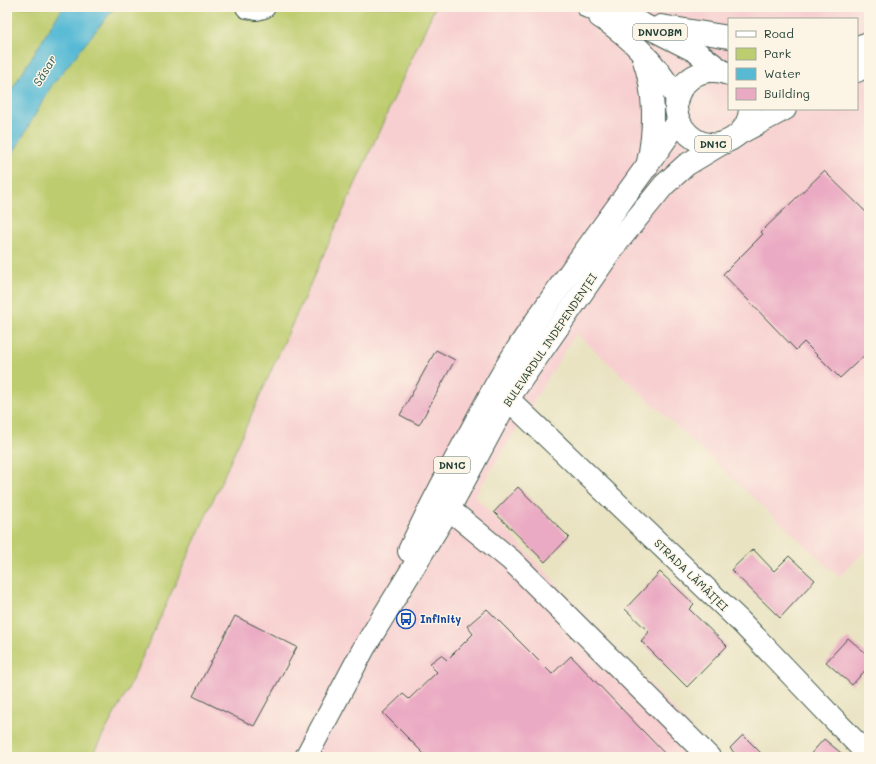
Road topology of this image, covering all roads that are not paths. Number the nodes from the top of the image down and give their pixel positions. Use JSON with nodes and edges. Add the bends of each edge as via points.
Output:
{"nodes":[{"id":1,"x":247,"y":7,"type":"edge"},
{"id":2,"x":264,"y":7,"type":"edge"},
{"id":3,"x":583,"y":7,"type":"edge"},
{"id":4,"x":588,"y":7,"type":"edge"},
{"id":5,"x":638,"y":22,"type":"junction"},
{"id":6,"x":728,"y":37,"type":"edge"},
{"id":7,"x":869,"y":43,"type":"edge"},
{"id":8,"x":858,"y":47,"type":"edge"},
{"id":9,"x":640,"y":48,"type":"junction"},
{"id":10,"x":869,"y":64,"type":"edge"},
{"id":11,"x":858,"y":70,"type":"edge"},
{"id":12,"x":727,"y":74,"type":"edge"},
{"id":13,"x":677,"y":98,"type":"junction"},
{"id":14,"x":750,"y":110,"type":"edge"},
{"id":15,"x":783,"y":110,"type":"edge"},
{"id":16,"x":678,"y":120,"type":"junction"},
{"id":17,"x":740,"y":133,"type":"junction"},
{"id":18,"x":721,"y":144,"type":"junction"},
{"id":19,"x":647,"y":167,"type":"junction"},
{"id":20,"x":508,"y":399,"type":"junction"},
{"id":21,"x":449,"y":509,"type":"junction"},
{"id":22,"x":364,"y":648,"type":"junction"},
{"id":23,"x":869,"y":756,"type":"edge"},
{"id":24,"x":306,"y":757,"type":"edge"},
{"id":25,"x":709,"y":757,"type":"edge"}],
"edges":[{"from":1,"to":2,"type":"main road"},
{"from":3,"to":9,"type":"main road","number":"DNVOBM","via":[[616,28]]},
{"from":4,"to":5,"type":"main road","number":"DNVOBM"},
{"from":5,"to":6,"type":"main road","number":"DNVOBM"},
{"from":5,"to":12,"type":"main road","number":"DNVOBM","via":[[695,51]]},
{"from":7,"to":8,"type":"main road"},
{"from":9,"to":13,"type":"main road","number":"DNVOBM","via":[[660,71]]},
{"from":9,"to":19,"type":"main road","number":"DNVOBM","via":[[652,91],[654,117],[653,140]]},
{"from":10,"to":11,"type":"main road"},
{"from":12,"to":13,"type":"main road","via":[[708,71],[700,73],[686,83]]},
{"from":13,"to":16,"type":"main road"},
{"from":14,"to":17,"type":"main road","number":"DN1C","via":[[746,124]]},
{"from":15,"to":17,"type":"main road","number":"DN1C"},
{"from":16,"to":18,"type":"main road","number":"DN1C","via":[[683,130],[691,137],[710,144]]},
{"from":16,"to":19,"type":"main road","name":"BULEVARDUL INDEPENDENȚEI","number":"DN1C"},
{"from":17,"to":18,"type":"main road","number":"DN1C"},
{"from":18,"to":20,"type":"main road","name":"BULEVARDUL INDEPENDENȚEI","number":"DN1C","via":[[686,165],[664,185],[616,244]]},
{"from":19,"to":22,"type":"main road","name":"BULEVARDUL INDEPENDENȚEI","number":"DN1C","via":[[526,334],[494,387],[411,547]]},
{"from":20,"to":21,"type":"main road","name":"BULEVARDUL INDEPENDENȚEI","number":"DN1C"},
{"from":20,"to":23,"type":"main road","name":"STRADA LĂMÂIȚEI","via":[[741,622]]},
{"from":21,"to":22,"type":"main road","name":"BULEVARDUL INDEPENDENȚEI","number":"DN1C"},
{"from":21,"to":25,"type":"main road","via":[[511,560]]},
{"from":22,"to":24,"type":"main road","name":"BULEVARDUL INDEPENDENȚEI","number":"DN1C"}]}
